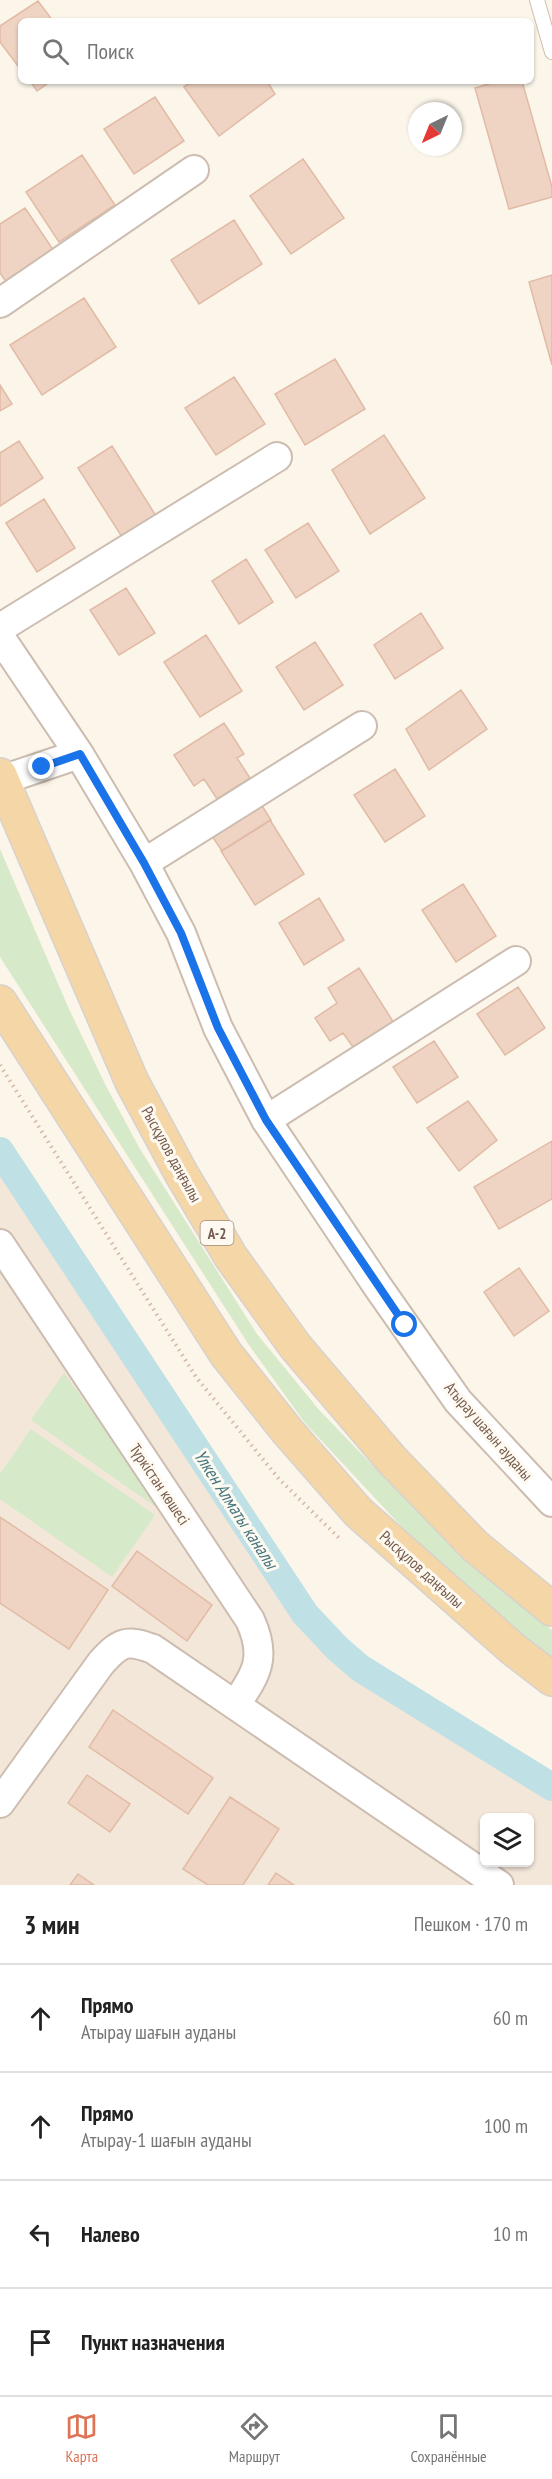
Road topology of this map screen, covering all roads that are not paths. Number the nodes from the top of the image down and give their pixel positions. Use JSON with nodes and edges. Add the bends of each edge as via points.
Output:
{"nodes":[{"id":1,"x":537,"y":0,"type":"edge"},
{"id":2,"x":552,"y":52,"type":"edge"},
{"id":3,"x":194,"y":170,"type":"dead end"},
{"id":4,"x":0,"y":303,"type":"edge"},
{"id":5,"x":277,"y":457,"type":"dead end"},
{"id":6,"x":0,"y":628,"type":"edge"},
{"id":7,"x":0,"y":637,"type":"edge"},
{"id":8,"x":362,"y":726,"type":"dead end"},
{"id":9,"x":80,"y":754,"type":"junction"},
{"id":10,"x":1,"y":777,"type":"edge"},
{"id":11,"x":144,"y":863,"type":"junction"},
{"id":12,"x":516,"y":961,"type":"dead end"},
{"id":13,"x":0,"y":1002,"type":"edge"},
{"id":14,"x":266,"y":1120,"type":"junction"},
{"id":15,"x":0,"y":1244,"type":"edge"},
{"id":16,"x":9,"y":1279,"type":"edge"},
{"id":17,"x":552,"y":1502,"type":"edge"},
{"id":18,"x":552,"y":1609,"type":"edge"},
{"id":19,"x":552,"y":1679,"type":"edge"},
{"id":20,"x":235,"y":1705,"type":"junction"},
{"id":21,"x":0,"y":1803,"type":"edge"},
{"id":22,"x":499,"y":1885,"type":"edge"}],
"edges":[{"from":1,"to":2,"type":"lane"},
{"from":3,"to":4,"type":"street"},
{"from":5,"to":6,"type":"street"},
{"from":7,"to":9,"type":"street","name":"Атырау шағын ауданы"},
{"from":8,"to":11,"type":"street"},
{"from":9,"to":10,"type":"street"},
{"from":9,"to":11,"type":"street","name":"Атырау шағын ауданы"},
{"from":10,"to":18,"type":"main road","name":"Рысқұлов даңғылы","number":"A-2","via":[[132,1082],[231,1257],[295,1346],[391,1459],[475,1546]]},
{"from":11,"to":14,"type":"street","name":"Атырау шағын ауданы","via":[[181,933],[218,1028]]},
{"from":12,"to":14,"type":"street"},
{"from":13,"to":19,"type":"main road","name":"Рысқұлов даңғылы","via":[[226,1354],[288,1432],[358,1512]]},
{"from":14,"to":17,"type":"street","name":"Атырау шағын ауданы","via":[[458,1401]]},
{"from":15,"to":16,"type":"street","name":"Түркістан көшесі"},
{"from":16,"to":20,"type":"street","name":"Түркістан көшесі","via":[[250,1620],[258,1641],[259,1662]]},
{"from":20,"to":21,"type":"street","via":[[153,1649],[125,1642],[101,1663]]},
{"from":20,"to":22,"type":"street"}]}
